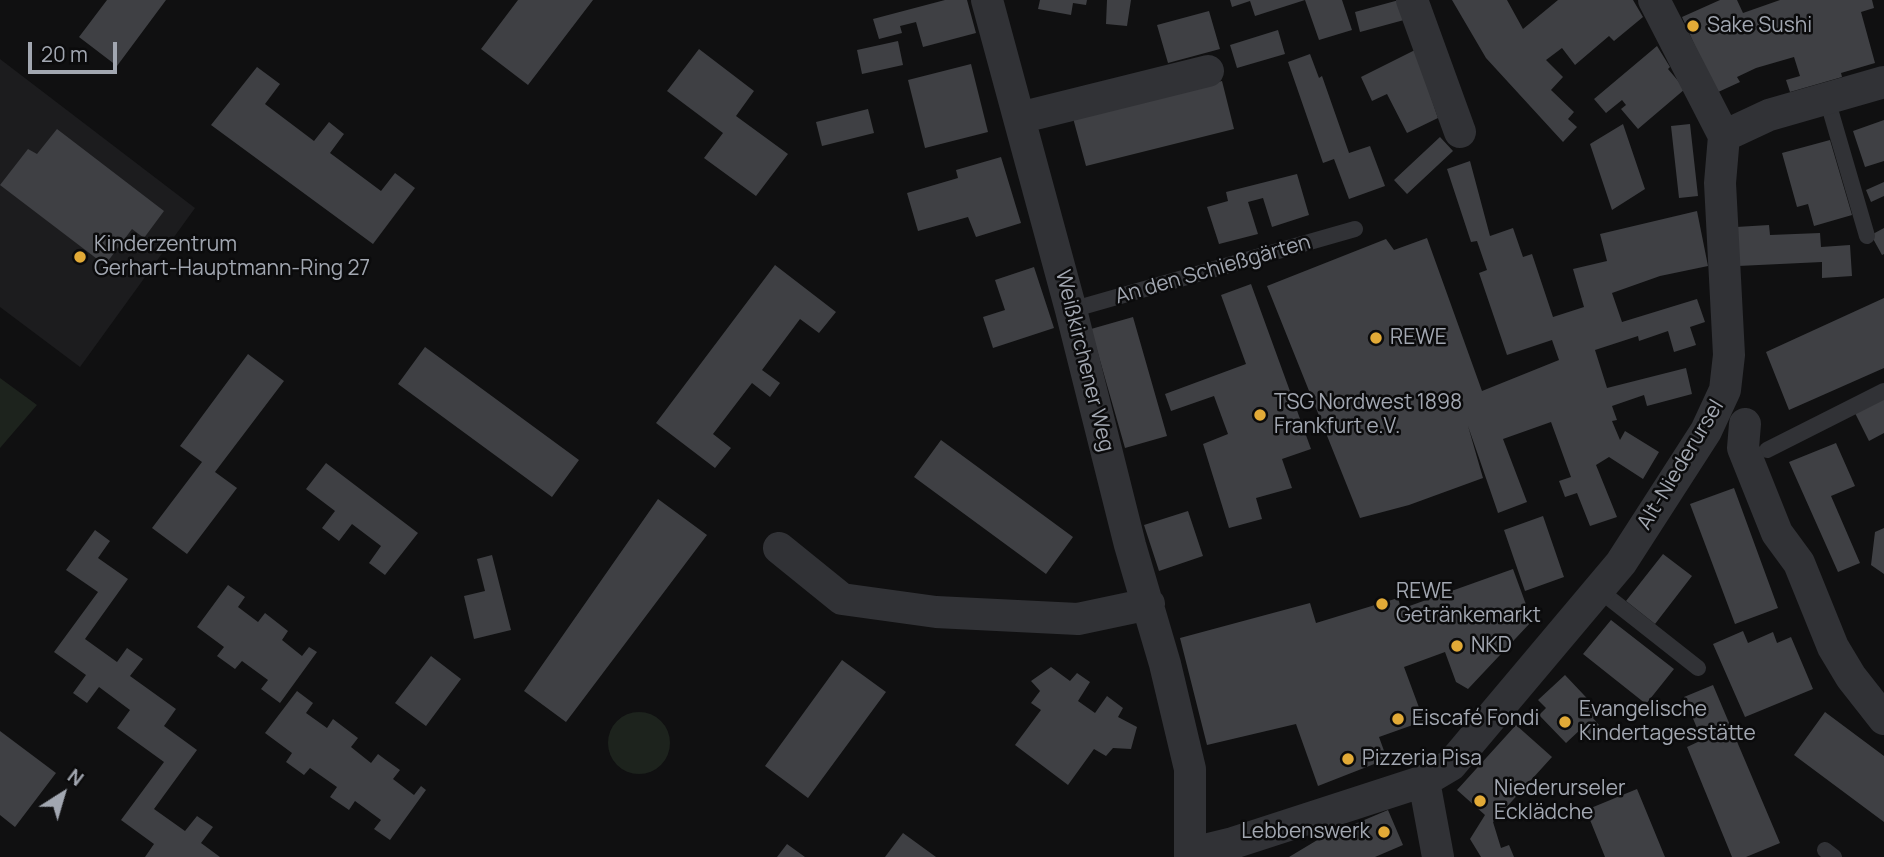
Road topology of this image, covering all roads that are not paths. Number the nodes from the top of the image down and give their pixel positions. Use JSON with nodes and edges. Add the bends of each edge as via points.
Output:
{"nodes":[{"id":1,"x":987,"y":0,"type":"edge"},
{"id":2,"x":1412,"y":0,"type":"edge"},
{"id":3,"x":1654,"y":0,"type":"edge"},
{"id":4,"x":1208,"y":71,"type":"dead end"},
{"id":5,"x":1884,"y":82,"type":"edge"},
{"id":6,"x":1827,"y":99,"type":"junction"},
{"id":7,"x":1019,"y":118,"type":"junction"},
{"id":8,"x":1460,"y":132,"type":"dead end"},
{"id":9,"x":1724,"y":136,"type":"junction"},
{"id":10,"x":1355,"y":229,"type":"dead end"},
{"id":11,"x":1867,"y":236,"type":"dead end"},
{"id":12,"x":1071,"y":310,"type":"junction"},
{"id":13,"x":1725,"y":390,"type":"junction"},
{"id":14,"x":1884,"y":391,"type":"edge"},
{"id":15,"x":1745,"y":424,"type":"junction"},
{"id":16,"x":1767,"y":450,"type":"junction"},
{"id":17,"x":779,"y":548,"type":"dead end"},
{"id":18,"x":1800,"y":563,"type":"junction"},
{"id":19,"x":1599,"y":590,"type":"junction"},
{"id":20,"x":1149,"y":604,"type":"junction"},
{"id":21,"x":1698,"y":668,"type":"dead end"},
{"id":22,"x":1884,"y":719,"type":"edge"},
{"id":23,"x":1424,"y":781,"type":"junction"},
{"id":24,"x":1191,"y":855,"type":"edge"},
{"id":25,"x":1438,"y":857,"type":"edge"}],
"edges":[{"from":1,"to":7,"type":"street","name":"Weißkirchener Weg"},
{"from":2,"to":8,"type":"street"},
{"from":3,"to":9,"type":"street"},
{"from":4,"to":7,"type":"street"},
{"from":5,"to":6,"type":"street"},
{"from":6,"to":9,"type":"street","via":[[1769,115]]},
{"from":6,"to":11,"type":"lane"},
{"from":7,"to":12,"type":"street","name":"Weißkirchener Weg"},
{"from":9,"to":13,"type":"street","name":"Alt-Niederursel","via":[[1720,183],[1729,355]]},
{"from":10,"to":12,"type":"lane","name":"An den Schießgärten"},
{"from":12,"to":20,"type":"street","name":"Weißkirchener Weg"},
{"from":13,"to":15,"type":"street"},
{"from":13,"to":19,"type":"street","name":"Alt-Niederursel","via":[[1706,431]]},
{"from":14,"to":16,"type":"lane"},
{"from":15,"to":16,"type":"street"},
{"from":15,"to":18,"type":"street","via":[[1743,448],[1764,503],[1777,533]]},
{"from":16,"to":18,"type":"street","via":[[1795,525]]},
{"from":17,"to":20,"type":"street","via":[[842,599],[936,612],[1078,619]]},
{"from":18,"to":22,"type":"street","via":[[1833,647]]},
{"from":19,"to":21,"type":"lane"},
{"from":19,"to":23,"type":"street","name":"Alt-Niederursel","via":[[1451,765]]},
{"from":20,"to":24,"type":"street","name":"Weißkirchener Weg","via":[[1190,769]]},
{"from":23,"to":24,"type":"street","name":"Alt-Niederursel"},
{"from":23,"to":25,"type":"street"}]}
